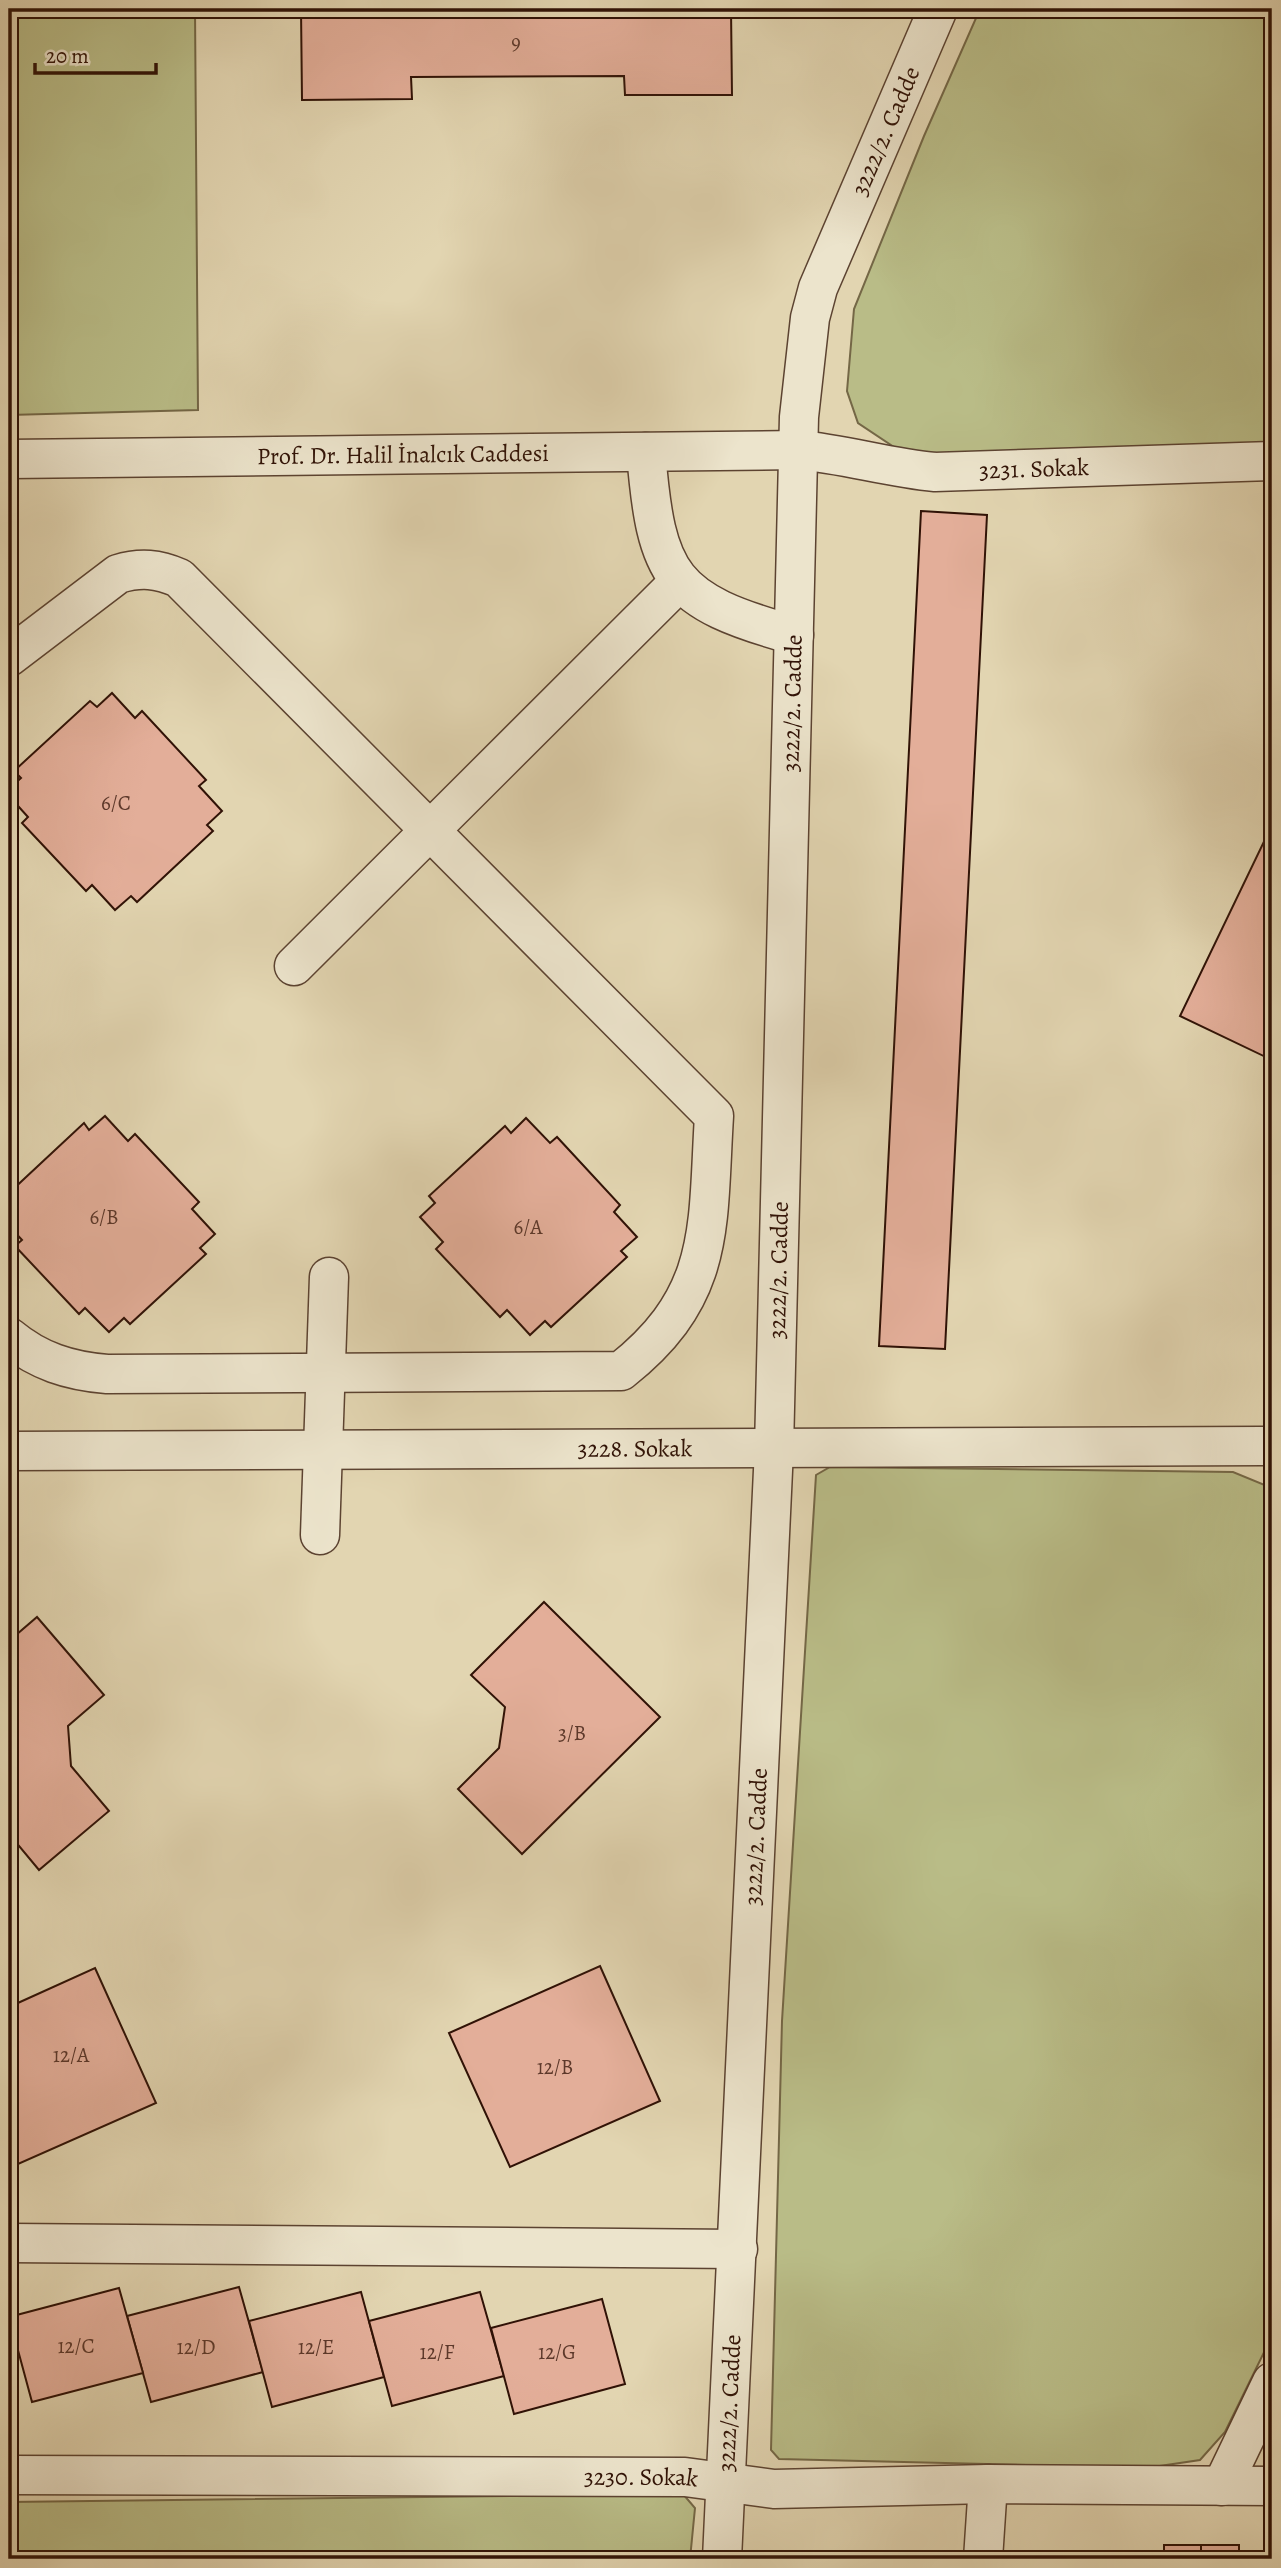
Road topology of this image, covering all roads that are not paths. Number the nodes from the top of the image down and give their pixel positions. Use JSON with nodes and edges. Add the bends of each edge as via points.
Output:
{"nodes":[{"id":1,"x":938,"y":9,"type":"edge"},
{"id":2,"x":798,"y":450,"type":"junction"},
{"id":3,"x":646,"y":452,"type":"junction"},
{"id":4,"x":9,"y":459,"type":"edge"},
{"id":5,"x":1272,"y":461,"type":"edge"},
{"id":6,"x":679,"y":582,"type":"junction"},
{"id":7,"x":794,"y":635,"type":"junction"},
{"id":8,"x":9,"y":657,"type":"edge"},
{"id":9,"x":430,"y":830,"type":"junction"},
{"id":10,"x":294,"y":965,"type":"dead end"},
{"id":11,"x":329,"y":1278,"type":"dead end"},
{"id":12,"x":9,"y":1337,"type":"edge"},
{"id":13,"x":324,"y":1373,"type":"junction"},
{"id":14,"x":1269,"y":1444,"type":"edge"},
{"id":15,"x":774,"y":1449,"type":"junction"},
{"id":16,"x":9,"y":1451,"type":"edge"},
{"id":17,"x":322,"y":1451,"type":"junction"},
{"id":18,"x":320,"y":1535,"type":"dead end"},
{"id":19,"x":9,"y":2243,"type":"edge"},
{"id":20,"x":738,"y":2249,"type":"junction"},
{"id":21,"x":1272,"y":2382,"type":"edge"},
{"id":22,"x":9,"y":2475,"type":"edge"},
{"id":23,"x":726,"y":2483,"type":"junction"},
{"id":24,"x":988,"y":2484,"type":"junction"},
{"id":25,"x":1222,"y":2486,"type":"junction"},
{"id":26,"x":1272,"y":2486,"type":"edge"},
{"id":27,"x":722,"y":2559,"type":"edge"},
{"id":28,"x":983,"y":2559,"type":"edge"}],
"edges":[{"from":1,"to":2,"type":"street","name":"3222/2. Cadde","via":[[818,288],[806,350]]},
{"from":2,"to":3,"type":"street","name":"Prof. Dr. Halil İnalcık Caddesi"},
{"from":2,"to":5,"type":"street","name":"3231. Sokak","via":[[935,472]]},
{"from":2,"to":7,"type":"street","name":"3222/2. Cadde"},
{"from":3,"to":4,"type":"street","name":"Prof. Dr. Halil İnalcık Caddesi"},
{"from":3,"to":6,"type":"street","via":[[654,524]]},
{"from":6,"to":7,"type":"street","via":[[728,614]]},
{"from":6,"to":9,"type":"street"},
{"from":7,"to":15,"type":"street","name":"3222/2. Cadde"},
{"from":8,"to":9,"type":"street","via":[[118,574],[149,568],[165,572],[179,578]]},
{"from":9,"to":10,"type":"street"},
{"from":9,"to":13,"type":"street","via":[[715,1116],[706,1244],[681,1308],[661,1335],[621,1371]]},
{"from":11,"to":13,"type":"street"},
{"from":12,"to":13,"type":"street","via":[[50,1363],[78,1371]]},
{"from":13,"to":17,"type":"street"},
{"from":14,"to":15,"type":"street","name":"3228. Sokak"},
{"from":15,"to":17,"type":"street","name":"3228. Sokak"},
{"from":15,"to":20,"type":"street","name":"3222/2. Cadde"},
{"from":16,"to":17,"type":"street","name":"3228. Sokak"},
{"from":17,"to":18,"type":"street"},
{"from":19,"to":20,"type":"street"},
{"from":20,"to":23,"type":"street","name":"3222/2. Cadde"},
{"from":21,"to":25,"type":"street"},
{"from":22,"to":23,"type":"street","name":"3230. Sokak","via":[[671,2477]]},
{"from":23,"to":24,"type":"street","name":"3230. Sokak","via":[[774,2489]]},
{"from":23,"to":27,"type":"street","name":"3222/2. Cadde"},
{"from":24,"to":25,"type":"street","name":"3230. Sokak"},
{"from":24,"to":28,"type":"street"},
{"from":25,"to":26,"type":"street","name":"3230. Sokak"}]}
